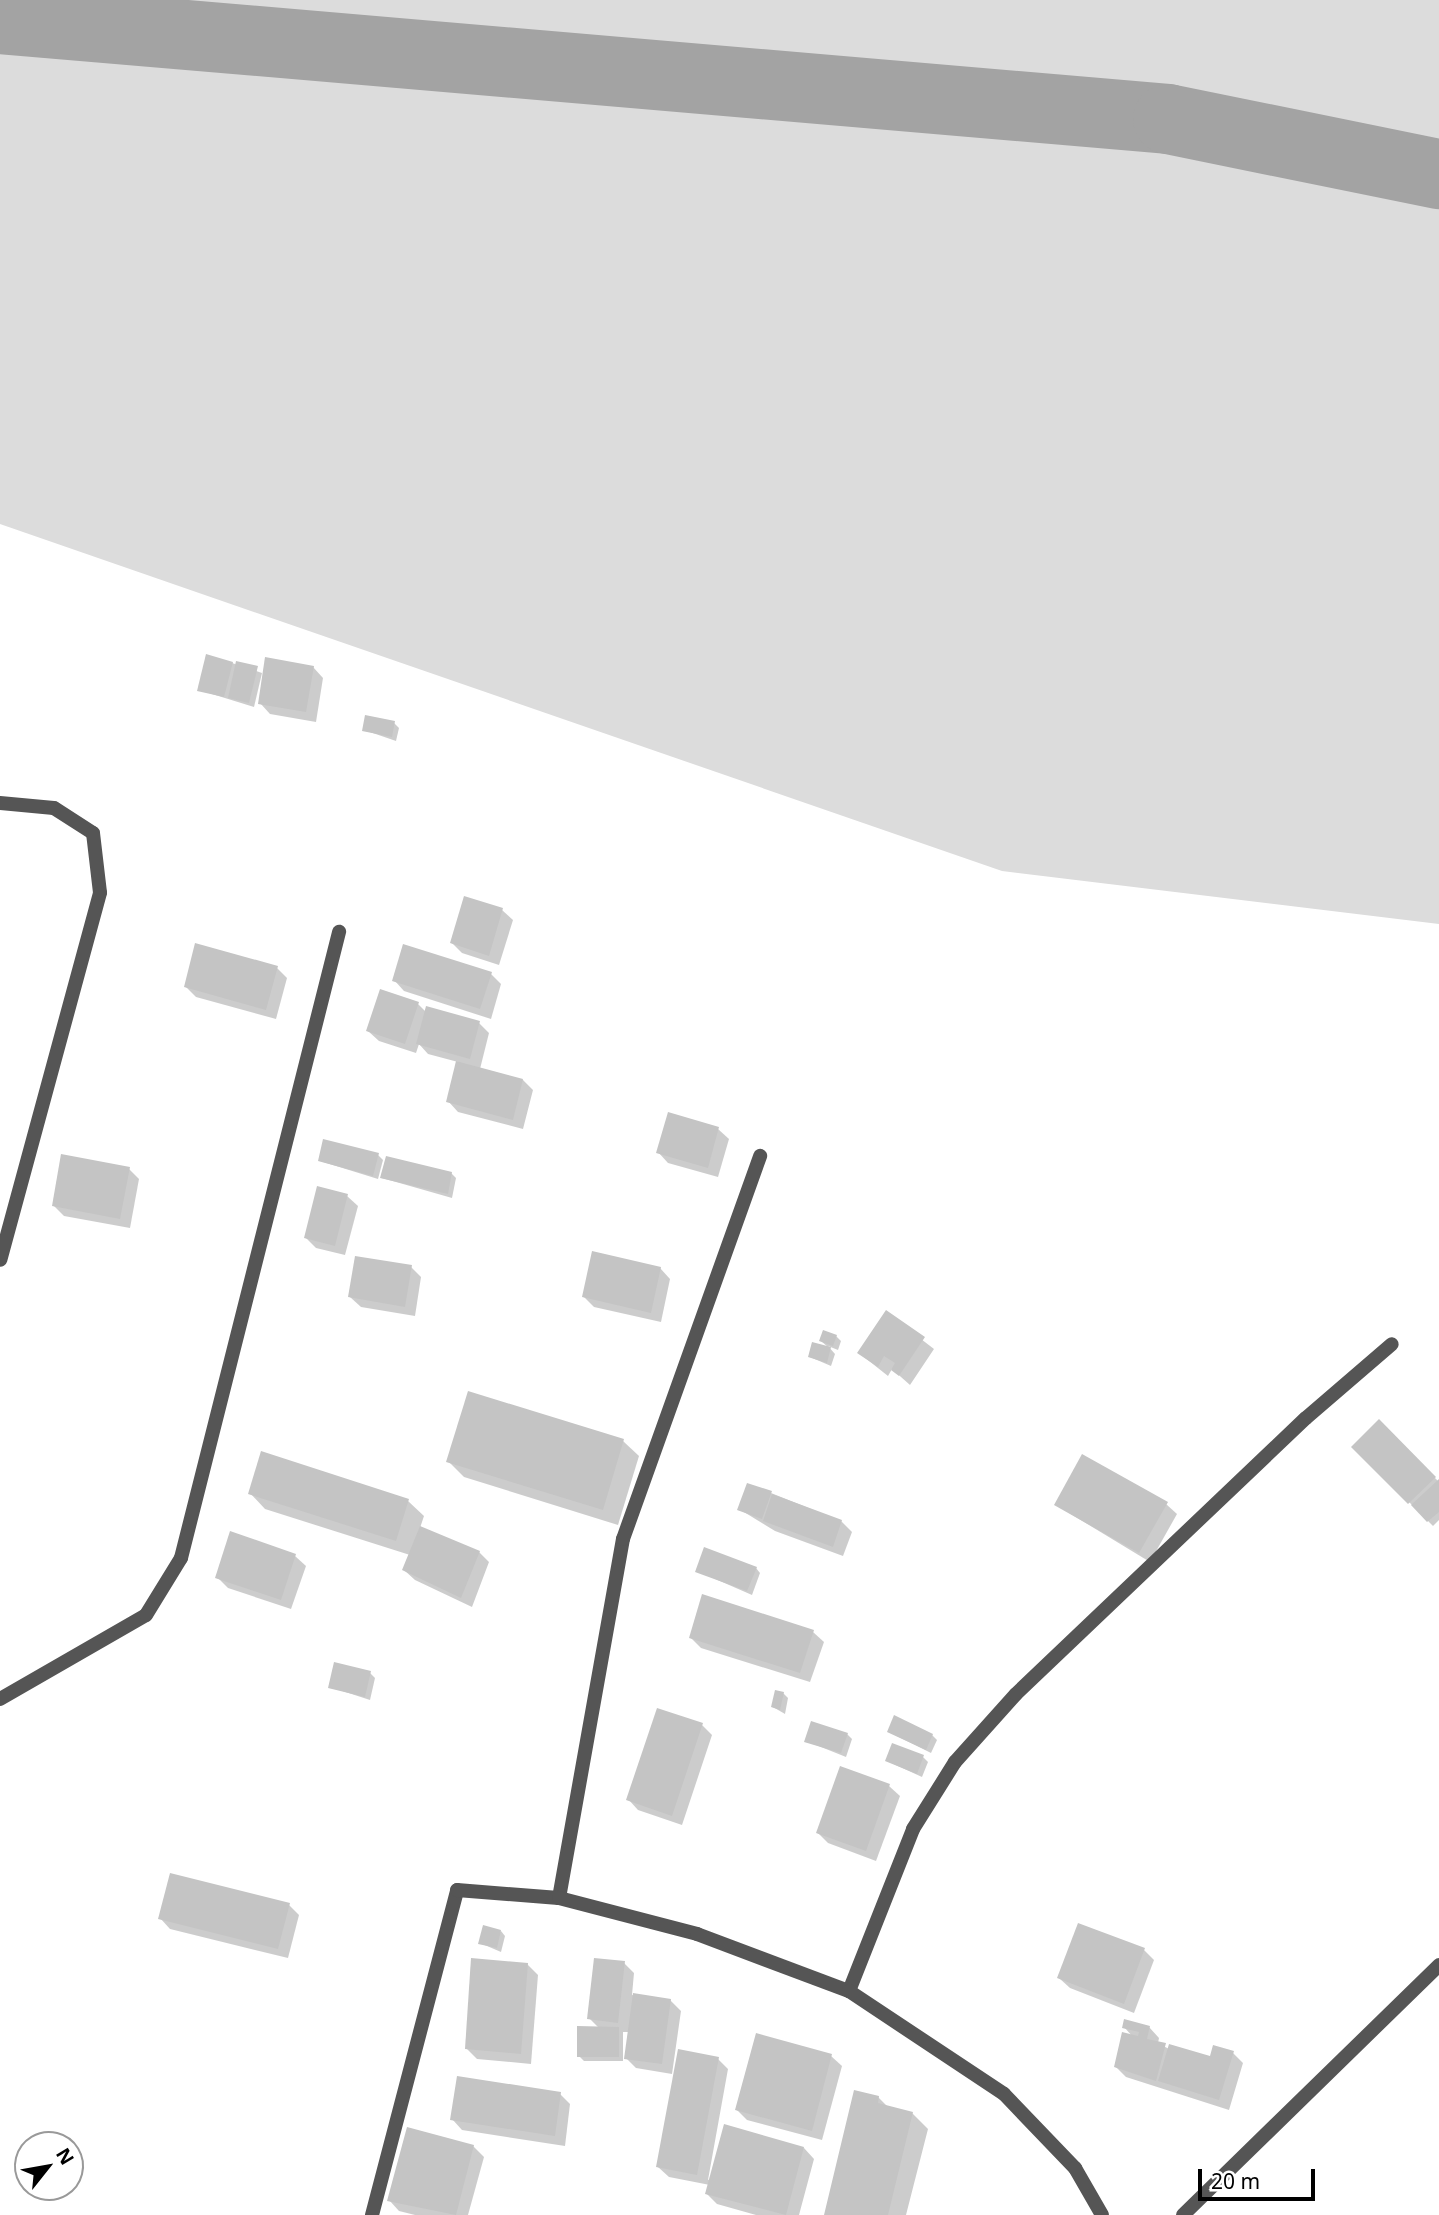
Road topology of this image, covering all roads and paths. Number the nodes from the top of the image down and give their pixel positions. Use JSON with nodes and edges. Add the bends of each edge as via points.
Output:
{"nodes":[{"id":1,"x":0,"y":803,"type":"edge"},
{"id":2,"x":339,"y":932,"type":"dead end"},
{"id":3,"x":760,"y":1156,"type":"dead end"},
{"id":4,"x":0,"y":1260,"type":"edge"},
{"id":5,"x":1392,"y":1344,"type":"dead end"},
{"id":6,"x":0,"y":1699,"type":"edge"},
{"id":7,"x":559,"y":1898,"type":"junction"},
{"id":8,"x":1439,"y":1965,"type":"edge"},
{"id":9,"x":849,"y":1991,"type":"junction"},
{"id":10,"x":372,"y":2215,"type":"edge"},
{"id":11,"x":1102,"y":2215,"type":"edge"},
{"id":12,"x":1183,"y":2215,"type":"edge"}],
"edges":[{"from":1,"to":4,"type":"street","via":[[54,808],[93,833],[100,893]]},
{"from":2,"to":6,"type":"street","via":[[181,1558],[146,1615]]},
{"from":3,"to":7,"type":"street","via":[[623,1539]]},
{"from":5,"to":9,"type":"street","via":[[1306,1418],[1016,1693],[955,1762],[913,1829]]},
{"from":7,"to":9,"type":"street","via":[[697,1934]]},
{"from":7,"to":10,"type":"street","via":[[457,1890]]},
{"from":8,"to":12,"type":"street"},
{"from":9,"to":11,"type":"street","via":[[1004,2094],[1075,2168]]}]}
